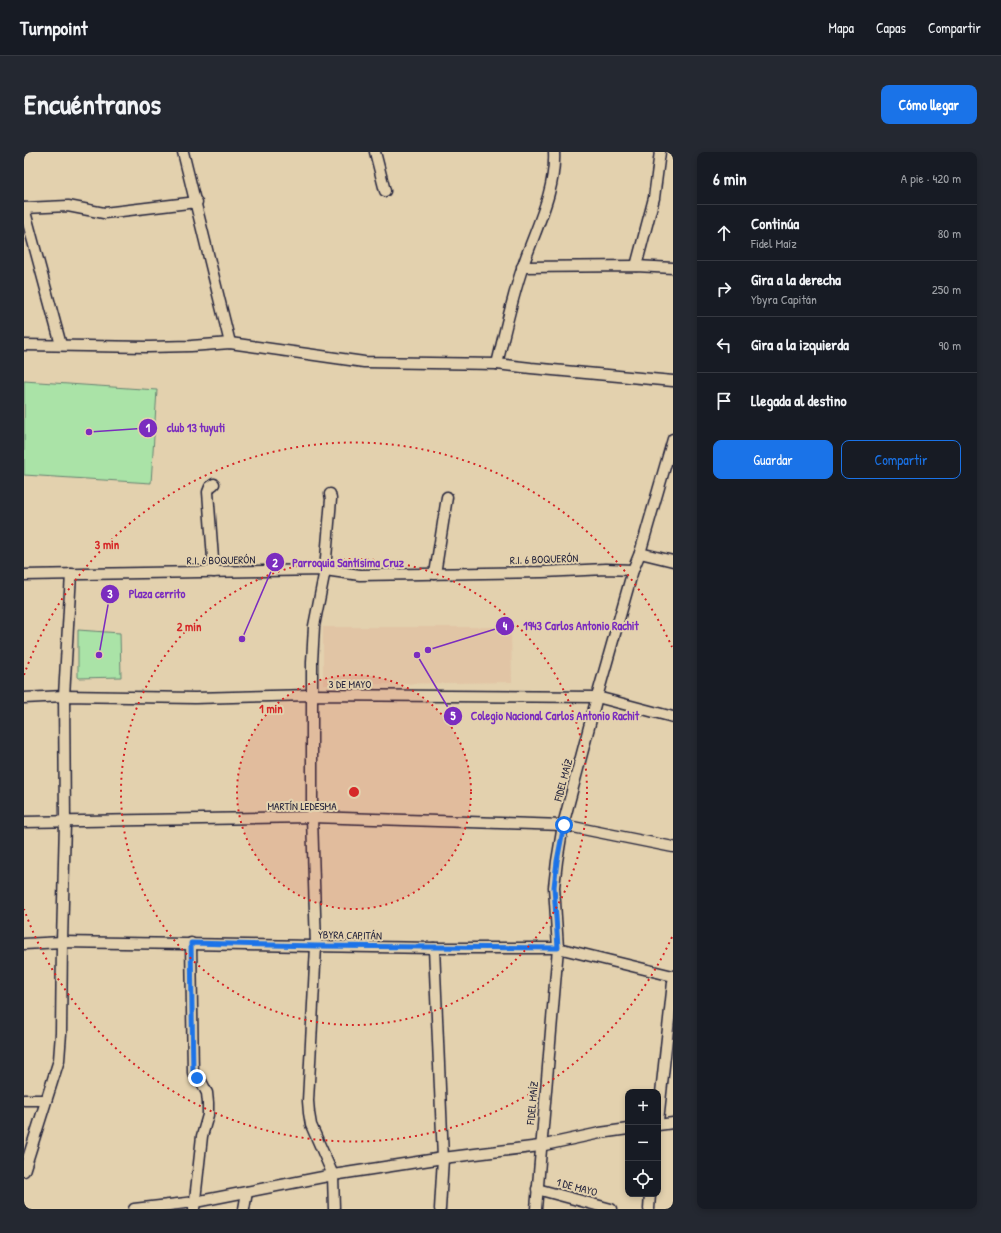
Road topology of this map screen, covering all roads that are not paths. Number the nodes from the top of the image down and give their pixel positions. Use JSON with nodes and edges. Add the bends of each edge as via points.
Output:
{"nodes":[{"id":1,"x":183,"y":152,"type":"edge"},
{"id":2,"x":376,"y":152,"type":"edge"},
{"id":3,"x":554,"y":152,"type":"edge"},
{"id":4,"x":660,"y":152,"type":"edge"},
{"id":5,"x":385,"y":191,"type":"dead end"},
{"id":6,"x":196,"y":202,"type":"junction"},
{"id":7,"x":24,"y":208,"type":"edge"},
{"id":8,"x":636,"y":266,"type":"junction"},
{"id":9,"x":522,"y":267,"type":"junction"},
{"id":10,"x":673,"y":268,"type":"edge"},
{"id":11,"x":230,"y":344,"type":"junction"},
{"id":12,"x":24,"y":345,"type":"edge"},
{"id":13,"x":61,"y":346,"type":"junction"},
{"id":14,"x":497,"y":364,"type":"junction"},
{"id":15,"x":673,"y":381,"type":"edge"},
{"id":16,"x":673,"y":439,"type":"edge"},
{"id":17,"x":214,"y":484,"type":"dead end"},
{"id":18,"x":330,"y":494,"type":"dead end"},
{"id":19,"x":447,"y":496,"type":"dead end"},
{"id":20,"x":640,"y":553,"type":"junction"},
{"id":21,"x":673,"y":561,"type":"edge"},
{"id":22,"x":325,"y":570,"type":"junction"},
{"id":23,"x":633,"y":570,"type":"junction"},
{"id":24,"x":214,"y":572,"type":"junction"},
{"id":25,"x":71,"y":574,"type":"junction"},
{"id":26,"x":435,"y":574,"type":"junction"},
{"id":27,"x":24,"y":575,"type":"edge"},
{"id":28,"x":312,"y":695,"type":"junction"},
{"id":29,"x":64,"y":696,"type":"junction"},
{"id":30,"x":597,"y":697,"type":"junction"},
{"id":31,"x":24,"y":698,"type":"edge"},
{"id":32,"x":673,"y":717,"type":"edge"},
{"id":33,"x":312,"y":817,"type":"junction"},
{"id":34,"x":24,"y":822,"type":"edge"},
{"id":35,"x":65,"y":822,"type":"junction"},
{"id":36,"x":564,"y":825,"type":"junction"},
{"id":37,"x":673,"y":847,"type":"edge"},
{"id":38,"x":62,"y":942,"type":"junction"},
{"id":39,"x":191,"y":943,"type":"junction"},
{"id":40,"x":24,"y":944,"type":"edge"},
{"id":41,"x":316,"y":946,"type":"junction"},
{"id":42,"x":434,"y":948,"type":"junction"},
{"id":43,"x":558,"y":948,"type":"junction"},
{"id":44,"x":673,"y":976,"type":"edge"},
{"id":45,"x":673,"y":982,"type":"edge"},
{"id":46,"x":661,"y":1093,"type":"edge"},
{"id":47,"x":24,"y":1100,"type":"edge"},
{"id":48,"x":46,"y":1100,"type":"junction"},
{"id":49,"x":673,"y":1123,"type":"edge"},
{"id":50,"x":661,"y":1125,"type":"edge"},
{"id":51,"x":625,"y":1129,"type":"edge"},
{"id":52,"x":540,"y":1146,"type":"junction"},
{"id":53,"x":443,"y":1158,"type":"junction"},
{"id":54,"x":24,"y":1171,"type":"edge"},
{"id":55,"x":333,"y":1175,"type":"junction"},
{"id":56,"x":537,"y":1189,"type":"junction"},
{"id":57,"x":246,"y":1192,"type":"junction"},
{"id":58,"x":650,"y":1197,"type":"edge"},
{"id":59,"x":194,"y":1206,"type":"edge"},
{"id":60,"x":134,"y":1209,"type":"edge"},
{"id":61,"x":244,"y":1209,"type":"edge"},
{"id":62,"x":334,"y":1209,"type":"edge"},
{"id":63,"x":440,"y":1209,"type":"edge"},
{"id":64,"x":536,"y":1209,"type":"edge"},
{"id":65,"x":611,"y":1209,"type":"edge"},
{"id":66,"x":649,"y":1209,"type":"edge"}],
"edges":[{"from":1,"to":6,"type":"street"},
{"from":2,"to":5,"type":"street"},
{"from":3,"to":9,"type":"street","via":[[548,196]]},
{"from":4,"to":8,"type":"street","via":[[654,198]]},
{"from":6,"to":7,"type":"street","via":[[104,213],[68,206]]},
{"from":6,"to":11,"type":"street"},
{"from":7,"to":13,"type":"street"},
{"from":8,"to":9,"type":"street"},
{"from":8,"to":10,"type":"street"},
{"from":9,"to":14,"type":"street"},
{"from":11,"to":13,"type":"street","via":[[148,347]]},
{"from":11,"to":14,"type":"street","via":[[364,362]]},
{"from":12,"to":13,"type":"street"},
{"from":14,"to":15,"type":"street"},
{"from":16,"to":20,"type":"street","name":"FIDEL MAÍZ"},
{"from":17,"to":24,"type":"street","via":[[208,492]]},
{"from":18,"to":22,"type":"street"},
{"from":19,"to":26,"type":"street"},
{"from":20,"to":21,"type":"street"},
{"from":20,"to":23,"type":"street","name":"FIDEL MAÍZ"},
{"from":22,"to":24,"type":"street","name":"R.I. 6 BOQUERÓN"},
{"from":22,"to":26,"type":"street","name":"R.I. 6 BOQUERÓN","via":[[360,575]]},
{"from":22,"to":28,"type":"street","via":[[314,626]]},
{"from":23,"to":26,"type":"street","name":"R.I. 6 BOQUERÓN"},
{"from":23,"to":30,"type":"street","name":"FIDEL MAÍZ"},
{"from":24,"to":25,"type":"street","name":"R.I. 6 BOQUERÓN"},
{"from":25,"to":27,"type":"street","name":"R.I. 6 BOQUERÓN"},
{"from":25,"to":29,"type":"street"},
{"from":28,"to":29,"type":"street","name":"3 DE MAYO","via":[[195,698]]},
{"from":28,"to":30,"type":"street","name":"3 DE MAYO"},
{"from":28,"to":33,"type":"street"},
{"from":29,"to":31,"type":"street","name":"3 DE MAYO"},
{"from":29,"to":35,"type":"street"},
{"from":30,"to":32,"type":"street","name":"3 DE MAYO"},
{"from":30,"to":36,"type":"street","name":"FIDEL MAÍZ"},
{"from":33,"to":35,"type":"street","name":"MARTÍN LEDESMA"},
{"from":33,"to":36,"type":"street","name":"MARTÍN LEDESMA"},
{"from":33,"to":41,"type":"street"},
{"from":34,"to":35,"type":"street","name":"MARTÍN LEDESMA"},
{"from":35,"to":38,"type":"street"},
{"from":36,"to":37,"type":"street","name":"MARTÍN LEDESMA"},
{"from":36,"to":43,"type":"street","name":"FIDEL MAÍZ","via":[[554,887]]},
{"from":38,"to":39,"type":"street","name":"YBYRA CAPITÁN"},
{"from":38,"to":40,"type":"street","name":"YBYRA CAPITÁN"},
{"from":38,"to":48,"type":"street","via":[[61,1040]]},
{"from":39,"to":41,"type":"street","name":"YBYRA CAPITÁN"},
{"from":39,"to":59,"type":"street","via":[[193,1073],[207,1093],[208,1103]]},
{"from":41,"to":42,"type":"street","name":"YBYRA CAPITÁN"},
{"from":41,"to":55,"type":"street","via":[[309,1113],[311,1125]]},
{"from":42,"to":43,"type":"street","name":"YBYRA CAPITÁN"},
{"from":42,"to":53,"type":"street"},
{"from":43,"to":44,"type":"street","name":"YBYRA CAPITÁN"},
{"from":43,"to":52,"type":"street","name":"FIDEL MAÍZ"},
{"from":45,"to":46,"type":"street"},
{"from":47,"to":48,"type":"street"},
{"from":48,"to":54,"type":"street"},
{"from":49,"to":50,"type":"street"},
{"from":51,"to":52,"type":"street"},
{"from":52,"to":53,"type":"street"},
{"from":52,"to":56,"type":"street","name":"FIDEL MAÍZ"},
{"from":53,"to":55,"type":"street"},
{"from":53,"to":63,"type":"street"},
{"from":55,"to":57,"type":"street"},
{"from":55,"to":62,"type":"street"},
{"from":56,"to":64,"type":"street","name":"FIDEL MAÍZ"},
{"from":56,"to":65,"type":"street","name":"1 DE MAYO"},
{"from":57,"to":59,"type":"street"},
{"from":57,"to":61,"type":"street"},
{"from":58,"to":66,"type":"street"},
{"from":59,"to":60,"type":"street"}]}
